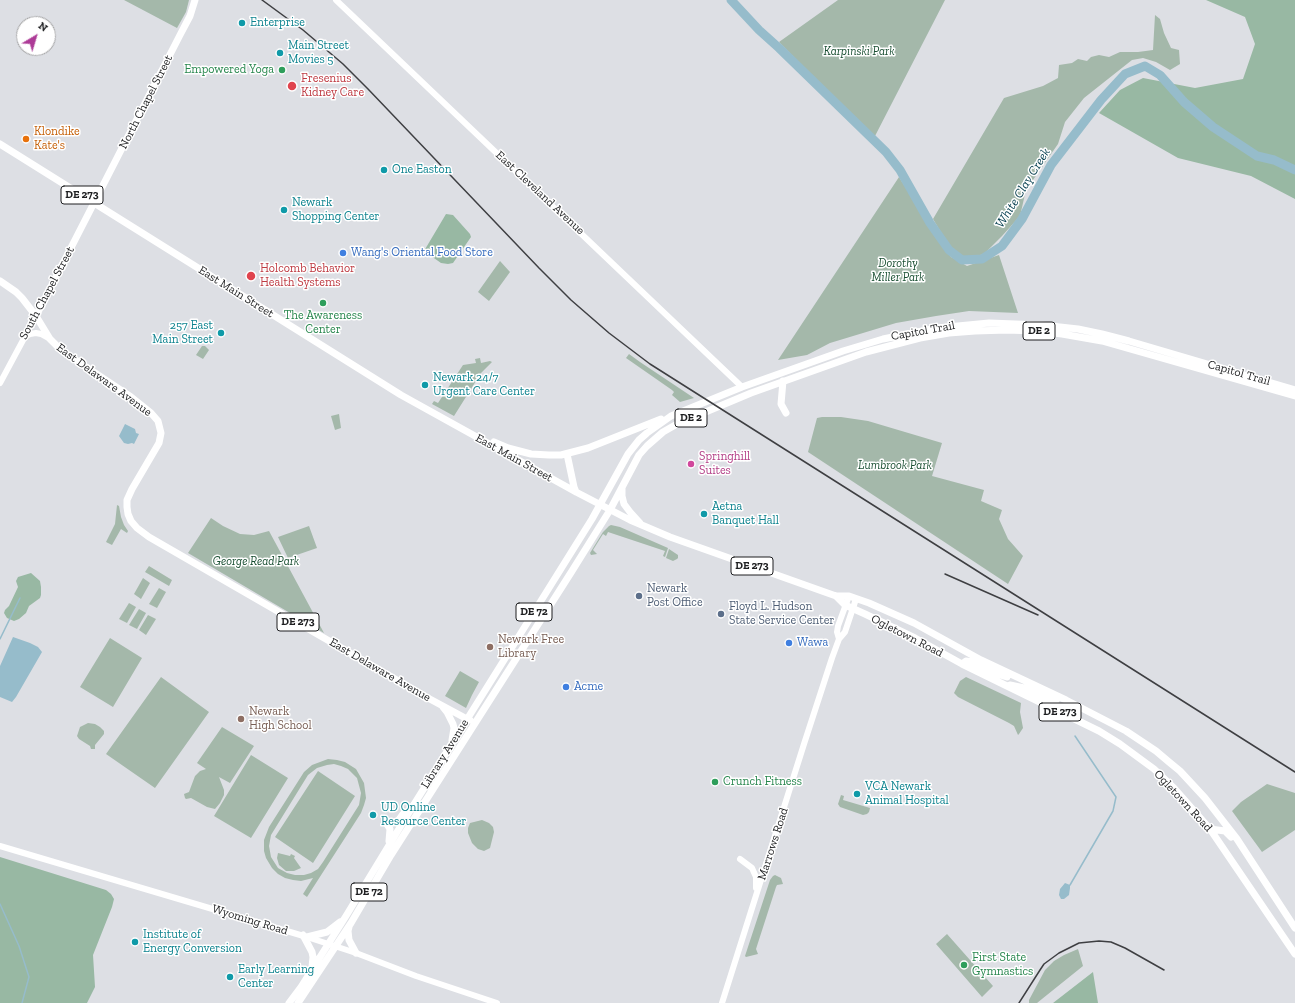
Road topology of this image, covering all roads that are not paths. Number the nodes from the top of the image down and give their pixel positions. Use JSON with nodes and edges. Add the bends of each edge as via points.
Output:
{"nodes":[{"id":1,"x":195,"y":0,"type":"edge"},
{"id":2,"x":336,"y":0,"type":"edge"},
{"id":3,"x":0,"y":144,"type":"edge"},
{"id":4,"x":94,"y":203,"type":"junction"},
{"id":5,"x":0,"y":281,"type":"edge"},
{"id":6,"x":36,"y":316,"type":"junction"},
{"id":7,"x":24,"y":337,"type":"junction"},
{"id":8,"x":50,"y":339,"type":"junction"},
{"id":9,"x":783,"y":381,"type":"junction"},
{"id":10,"x":0,"y":383,"type":"edge"},
{"id":11,"x":742,"y":387,"type":"junction"},
{"id":12,"x":1295,"y":390,"type":"edge"},
{"id":13,"x":751,"y":393,"type":"junction"},
{"id":14,"x":1295,"y":396,"type":"edge"},
{"id":15,"x":786,"y":412,"type":"dead end"},
{"id":16,"x":671,"y":416,"type":"junction"},
{"id":17,"x":474,"y":436,"type":"junction"},
{"id":18,"x":567,"y":454,"type":"junction"},
{"id":19,"x":622,"y":486,"type":"junction"},
{"id":20,"x":576,"y":492,"type":"junction"},
{"id":21,"x":601,"y":505,"type":"junction"},
{"id":22,"x":610,"y":510,"type":"junction"},
{"id":23,"x":643,"y":526,"type":"junction"},
{"id":24,"x":836,"y":596,"type":"junction"},
{"id":25,"x":849,"y":596,"type":"junction"},
{"id":26,"x":856,"y":599,"type":"junction"},
{"id":27,"x":845,"y":606,"type":"junction"},
{"id":28,"x":853,"y":609,"type":"junction"},
{"id":29,"x":839,"y":639,"type":"junction"},
{"id":30,"x":962,"y":664,"type":"junction"},
{"id":31,"x":1024,"y":681,"type":"junction"},
{"id":32,"x":1003,"y":684,"type":"junction"},
{"id":33,"x":1058,"y":697,"type":"junction"},
{"id":34,"x":441,"y":705,"type":"junction"},
{"id":35,"x":467,"y":719,"type":"junction"},
{"id":36,"x":476,"y":721,"type":"junction"},
{"id":37,"x":452,"y":744,"type":"junction"},
{"id":38,"x":430,"y":778,"type":"junction"},
{"id":39,"x":1210,"y":829,"type":"junction"},
{"id":40,"x":0,"y":846,"type":"edge"},
{"id":41,"x":388,"y":847,"type":"junction"},
{"id":42,"x":740,"y":858,"type":"dead end"},
{"id":43,"x":1250,"y":860,"type":"junction"},
{"id":44,"x":756,"y":894,"type":"junction"},
{"id":45,"x":346,"y":916,"type":"junction"},
{"id":46,"x":351,"y":923,"type":"junction"},
{"id":47,"x":1295,"y":928,"type":"edge"},
{"id":48,"x":305,"y":936,"type":"junction"},
{"id":49,"x":332,"y":945,"type":"junction"},
{"id":50,"x":356,"y":953,"type":"junction"},
{"id":51,"x":1295,"y":954,"type":"edge"},
{"id":52,"x":312,"y":970,"type":"junction"},
{"id":53,"x":289,"y":1003,"type":"edge"},
{"id":54,"x":298,"y":1003,"type":"edge"},
{"id":55,"x":497,"y":1003,"type":"edge"},
{"id":56,"x":722,"y":1003,"type":"edge"}],
"edges":[{"from":1,"to":4,"type":"main road","name":"North Chapel Street","via":[[190,16]]},
{"from":2,"to":11,"type":"street","name":"East Cleveland Avenue"},
{"from":3,"to":4,"type":"main road","name":"East Main Street","number":"DE 273"},
{"from":4,"to":6,"type":"main road","name":"South Chapel Street"},
{"from":4,"to":17,"type":"main road","name":"East Main Street","number":"DE 273","via":[[401,395]]},
{"from":5,"to":6,"type":"main road","name":"East Delaware Avenue","number":"DE 273","via":[[16,292]]},
{"from":6,"to":7,"type":"street","name":"South Chapel Street"},
{"from":6,"to":8,"type":"main road","name":"East Delaware Avenue","number":"DE 273"},
{"from":7,"to":8,"type":"street","via":[[36,333]]},
{"from":7,"to":10,"type":"street","name":"South Chapel Street"},
{"from":8,"to":34,"type":"main road","name":"East Delaware Avenue","number":"DE 273","via":[[68,356],[136,402],[158,421],[161,432],[159,443],[127,502],[129,517],[137,528]]},
{"from":9,"to":13,"type":"main road","name":"Capitol Trail","number":"DE 2"},
{"from":9,"to":14,"type":"main road","name":"Capitol Trail","number":"DE 2","via":[[906,340],[957,332],[1007,330],[1056,333],[1102,341]]},
{"from":9,"to":15,"type":"main road","via":[[781,404]]},
{"from":11,"to":12,"type":"main road","name":"Capitol Trail","number":"DE 2","via":[[883,338],[937,328],[1006,323],[1060,326],[1102,334]]},
{"from":11,"to":13,"type":"main road"},
{"from":11,"to":16,"type":"main road","name":"Capitol Trail","number":"DE 2"},
{"from":13,"to":19,"type":"main road","name":"Capitol Trail","number":"DE 2","via":[[663,432],[639,455]]},
{"from":16,"to":18,"type":"main road"},
{"from":16,"to":21,"type":"main road","name":"Capitol Trail","number":"DE 2","via":[[633,447]]},
{"from":17,"to":18,"type":"main road","via":[[531,454]]},
{"from":17,"to":20,"type":"main road","name":"East Main Street","number":"DE 273"},
{"from":18,"to":20,"type":"main road"},
{"from":19,"to":22,"type":"main road","name":"Capitol Trail","number":"DE 2"},
{"from":19,"to":23,"type":"main road","via":[[624,504]]},
{"from":20,"to":21,"type":"main road","name":"East Main Street","number":"DE 273"},
{"from":21,"to":22,"type":"main road","name":"Ogletown Road","number":"DE 273"},
{"from":21,"to":35,"type":"main road","name":"Library Avenue","number":"DE 72"},
{"from":22,"to":23,"type":"main road","name":"Ogletown Road","number":"DE 273"},
{"from":22,"to":36,"type":"main road","name":"Library Avenue","number":"DE 72"},
{"from":23,"to":24,"type":"main road","name":"Ogletown Road","number":"DE 273"},
{"from":24,"to":25,"type":"main road","name":"Ogletown Road","number":"DE 273"},
{"from":24,"to":27,"type":"main road","name":"Ogletown Road","number":"DE 273"},
{"from":25,"to":26,"type":"main road","name":"Ogletown Road","number":"DE 273"},
{"from":25,"to":27,"type":"street","name":"Marrows Road"},
{"from":26,"to":28,"type":"street","name":"Marrows Road"},
{"from":26,"to":31,"type":"main road","name":"Ogletown Road","number":"DE 273","via":[[914,623]]},
{"from":27,"to":28,"type":"main road","name":"Ogletown Road","number":"DE 273"},
{"from":27,"to":29,"type":"street","name":"Marrows Road","via":[[838,626]]},
{"from":28,"to":29,"type":"street","name":"Marrows Road","via":[[845,632]]},
{"from":28,"to":30,"type":"main road","name":"Ogletown Road","number":"DE 273","via":[[915,638]]},
{"from":29,"to":44,"type":"street","name":"Marrows Road"},
{"from":30,"to":31,"type":"main road","via":[[966,661],[973,662],[997,674]]},
{"from":30,"to":32,"type":"main road","name":"Ogletown Road","number":"DE 273"},
{"from":31,"to":33,"type":"main road","name":"Ogletown Road","number":"DE 273"},
{"from":32,"to":33,"type":"main road","via":[[1024,688],[1055,702]]},
{"from":32,"to":39,"type":"main road","name":"Ogletown Road","number":"DE 273","via":[[1120,744],[1169,783]]},
{"from":33,"to":43,"type":"main road","name":"Ogletown Road","number":"DE 273","via":[[1116,725],[1156,751],[1180,771],[1216,811]]},
{"from":34,"to":35,"type":"main road","name":"East Delaware Avenue","number":"DE 273"},
{"from":34,"to":37,"type":"main road","via":[[453,724]]},
{"from":35,"to":36,"type":"main road","name":"East Delaware Avenue","number":"DE 273"},
{"from":35,"to":37,"type":"main road","name":"Library Avenue","number":"DE 72"},
{"from":36,"to":46,"type":"main road","name":"Library Avenue","number":"DE 72","via":[[383,867]]},
{"from":37,"to":38,"type":"main road","name":"Library Avenue","number":"DE 72"},
{"from":38,"to":41,"type":"main road","name":"Library Avenue","number":"DE 72"},
{"from":38,"to":41,"type":"main road","via":[[419,788],[398,821],[386,821],[390,829]]},
{"from":39,"to":43,"type":"main road","via":[[1225,831]]},
{"from":39,"to":51,"type":"main road","name":"Ogletown Road","number":"DE 273"},
{"from":40,"to":48,"type":"street","name":"Wyoming Road"},
{"from":41,"to":45,"type":"main road","name":"Library Avenue","number":"DE 72"},
{"from":42,"to":44,"type":"street","via":[[753,870],[756,877]]},
{"from":43,"to":47,"type":"main road","name":"Ogletown Road","number":"DE 273"},
{"from":44,"to":56,"type":"street","name":"Marrows Road"},
{"from":45,"to":48,"type":"main road","via":[[327,932]]},
{"from":45,"to":49,"type":"main road","name":"Library Avenue","number":"DE 72"},
{"from":46,"to":49,"type":"main road","name":"Library Avenue","number":"DE 72"},
{"from":46,"to":50,"type":"main road","via":[[348,936]]},
{"from":48,"to":49,"type":"street","name":"Wyoming Road"},
{"from":48,"to":52,"type":"main road","via":[[314,957]]},
{"from":49,"to":50,"type":"street","name":"Wyoming Road"},
{"from":49,"to":52,"type":"main road","name":"Library Avenue","number":"DE 72"},
{"from":49,"to":54,"type":"main road","name":"Library Avenue","number":"DE 72"},
{"from":50,"to":55,"type":"street","name":"Wyoming Road"},
{"from":52,"to":53,"type":"main road","name":"Library Avenue","number":"DE 72"}]}
